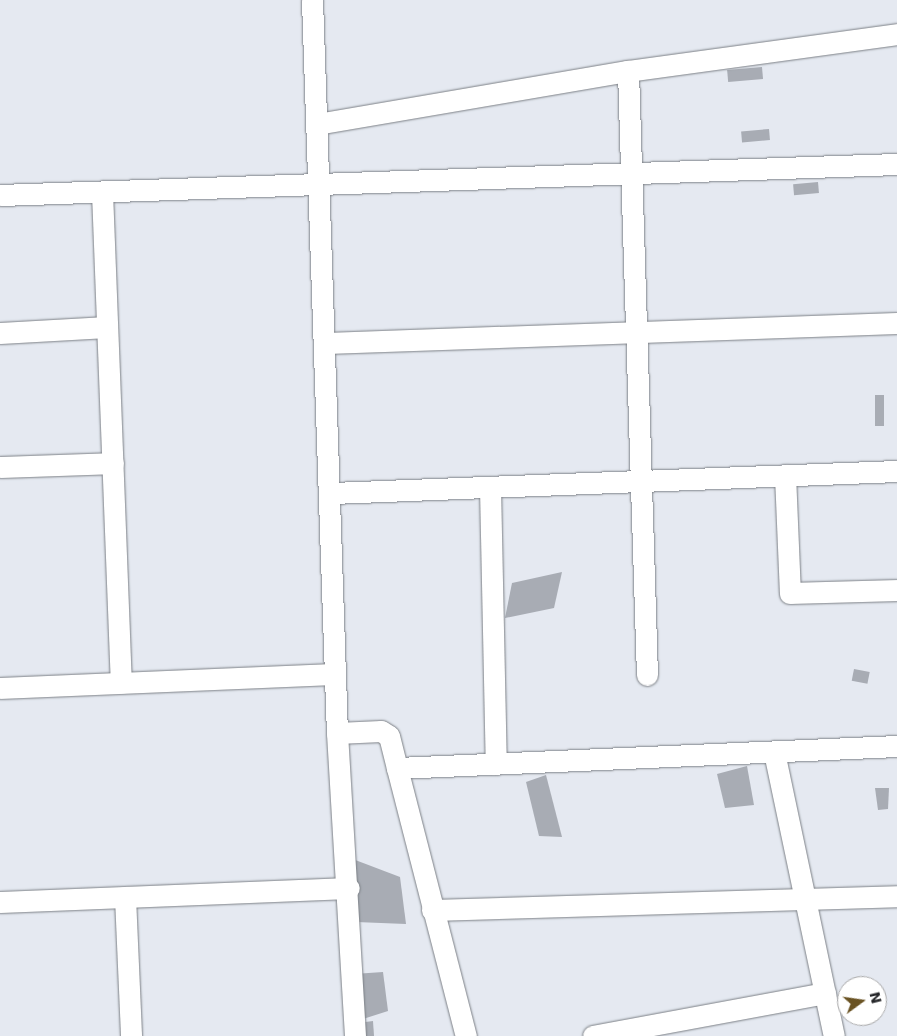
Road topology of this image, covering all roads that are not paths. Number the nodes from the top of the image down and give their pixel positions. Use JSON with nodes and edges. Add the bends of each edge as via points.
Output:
{"nodes":[{"id":1,"x":312,"y":0,"type":"edge"},
{"id":2,"x":897,"y":34,"type":"edge"},
{"id":3,"x":628,"y":71,"type":"junction"},
{"id":4,"x":317,"y":124,"type":"junction"},
{"id":5,"x":897,"y":164,"type":"edge"},
{"id":6,"x":631,"y":173,"type":"junction"},
{"id":7,"x":320,"y":184,"type":"junction"},
{"id":8,"x":102,"y":192,"type":"junction"},
{"id":9,"x":0,"y":195,"type":"edge"},
{"id":10,"x":897,"y":323,"type":"edge"},
{"id":11,"x":107,"y":327,"type":"junction"},
{"id":12,"x":636,"y":332,"type":"junction"},
{"id":13,"x":0,"y":333,"type":"edge"},
{"id":14,"x":326,"y":343,"type":"junction"},
{"id":15,"x":112,"y":463,"type":"junction"},
{"id":16,"x":0,"y":467,"type":"edge"},
{"id":17,"x":897,"y":471,"type":"edge"},
{"id":18,"x":785,"y":475,"type":"junction"},
{"id":19,"x":641,"y":481,"type":"junction"},
{"id":20,"x":490,"y":487,"type":"junction"},
{"id":21,"x":332,"y":493,"type":"junction"},
{"id":22,"x":897,"y":590,"type":"edge"},
{"id":23,"x":335,"y":674,"type":"junction"},
{"id":24,"x":647,"y":675,"type":"dead end"},
{"id":25,"x":121,"y":683,"type":"junction"},
{"id":26,"x":0,"y":688,"type":"edge"},
{"id":27,"x":337,"y":733,"type":"junction"},
{"id":28,"x":897,"y":746,"type":"edge"},
{"id":29,"x":774,"y":752,"type":"junction"},
{"id":30,"x":496,"y":764,"type":"junction"},
{"id":31,"x":397,"y":768,"type":"junction"},
{"id":32,"x":349,"y":888,"type":"junction"},
{"id":33,"x":897,"y":896,"type":"edge"},
{"id":34,"x":125,"y":897,"type":"junction"},
{"id":35,"x":804,"y":899,"type":"junction"},
{"id":36,"x":0,"y":902,"type":"edge"},
{"id":37,"x":432,"y":910,"type":"junction"},
{"id":38,"x":825,"y":993,"type":"junction"},
{"id":39,"x":131,"y":1036,"type":"edge"},
{"id":40,"x":355,"y":1036,"type":"edge"},
{"id":41,"x":466,"y":1036,"type":"edge"},
{"id":42,"x":593,"y":1036,"type":"edge"},
{"id":43,"x":834,"y":1036,"type":"edge"}],
"edges":[{"from":1,"to":4,"type":"street"},
{"from":2,"to":3,"type":"street"},
{"from":3,"to":4,"type":"street"},
{"from":3,"to":6,"type":"street"},
{"from":4,"to":7,"type":"street"},
{"from":5,"to":6,"type":"street"},
{"from":6,"to":7,"type":"street"},
{"from":6,"to":12,"type":"street"},
{"from":7,"to":8,"type":"street"},
{"from":7,"to":14,"type":"street"},
{"from":8,"to":9,"type":"street"},
{"from":8,"to":11,"type":"street"},
{"from":10,"to":12,"type":"street"},
{"from":11,"to":13,"type":"street"},
{"from":11,"to":15,"type":"street"},
{"from":12,"to":14,"type":"street"},
{"from":12,"to":19,"type":"street"},
{"from":14,"to":21,"type":"street"},
{"from":15,"to":16,"type":"street"},
{"from":15,"to":25,"type":"street"},
{"from":17,"to":18,"type":"street"},
{"from":18,"to":19,"type":"street"},
{"from":18,"to":22,"type":"street","via":[[790,593]]},
{"from":19,"to":20,"type":"street"},
{"from":19,"to":24,"type":"street"},
{"from":20,"to":21,"type":"street"},
{"from":20,"to":30,"type":"street"},
{"from":21,"to":23,"type":"street"},
{"from":23,"to":25,"type":"street"},
{"from":23,"to":27,"type":"street"},
{"from":25,"to":26,"type":"street"},
{"from":27,"to":31,"type":"street","via":[[382,732],[390,736]]},
{"from":27,"to":32,"type":"street"},
{"from":28,"to":29,"type":"street"},
{"from":29,"to":30,"type":"street"},
{"from":29,"to":35,"type":"street"},
{"from":30,"to":31,"type":"street"},
{"from":31,"to":37,"type":"street"},
{"from":32,"to":34,"type":"street"},
{"from":32,"to":40,"type":"street"},
{"from":33,"to":35,"type":"street"},
{"from":34,"to":36,"type":"street"},
{"from":34,"to":39,"type":"street"},
{"from":35,"to":37,"type":"street"},
{"from":35,"to":38,"type":"street"},
{"from":37,"to":41,"type":"street"},
{"from":38,"to":42,"type":"street"},
{"from":38,"to":43,"type":"street"}]}
